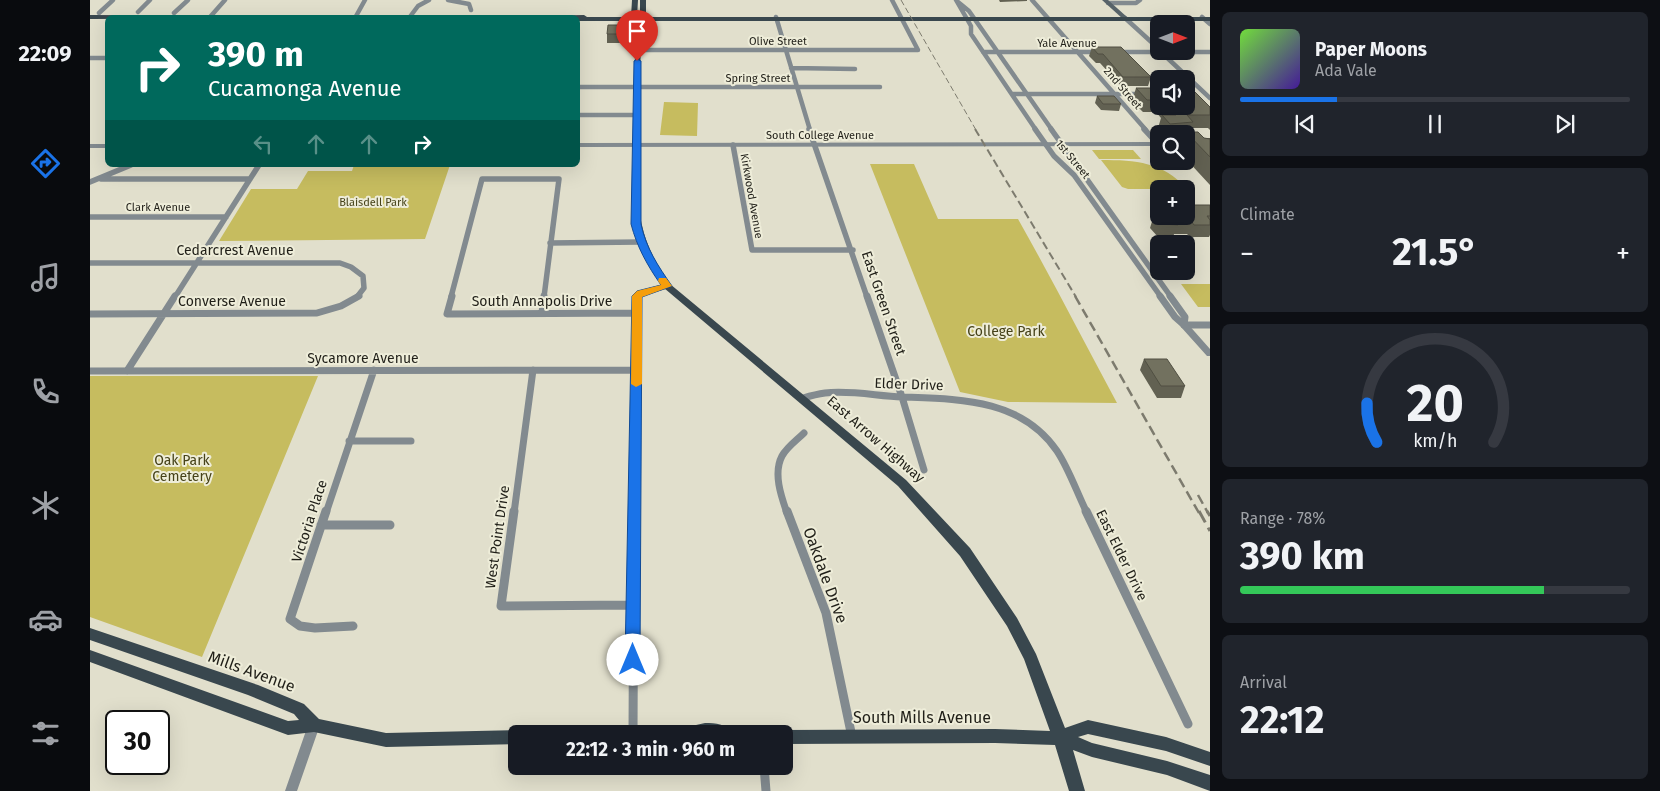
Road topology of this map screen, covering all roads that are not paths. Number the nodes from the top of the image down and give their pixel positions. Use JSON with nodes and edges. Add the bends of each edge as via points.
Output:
{"nodes":[{"id":1,"x":113,"y":0,"type":"edge"},
{"id":2,"x":150,"y":0,"type":"edge"},
{"id":3,"x":188,"y":0,"type":"edge"},
{"id":4,"x":225,"y":0,"type":"edge"},
{"id":5,"x":365,"y":0,"type":"edge"},
{"id":6,"x":429,"y":0,"type":"edge"},
{"id":7,"x":448,"y":0,"type":"edge"},
{"id":8,"x":635,"y":0,"type":"edge"},
{"id":9,"x":643,"y":0,"type":"edge"},
{"id":10,"x":892,"y":0,"type":"edge"},
{"id":11,"x":1032,"y":0,"type":"edge"},
{"id":12,"x":1140,"y":0,"type":"edge"},
{"id":13,"x":957,"y":1,"type":"edge"},
{"id":14,"x":1106,"y":2,"type":"edge"},
{"id":15,"x":471,"y":10,"type":"dead end"},
{"id":16,"x":138,"y":12,"type":"dead end"},
{"id":17,"x":99,"y":13,"type":"dead end"},
{"id":18,"x":174,"y":13,"type":"dead end"},
{"id":19,"x":212,"y":15,"type":"edge"},
{"id":20,"x":357,"y":15,"type":"edge"},
{"id":21,"x":411,"y":15,"type":"edge"},
{"id":22,"x":90,"y":18,"type":"edge"},
{"id":23,"x":105,"y":18,"type":"edge"},
{"id":24,"x":580,"y":18,"type":"edge"},
{"id":25,"x":635,"y":18,"type":"junction"},
{"id":26,"x":643,"y":18,"type":"junction"},
{"id":27,"x":777,"y":18,"type":"junction"},
{"id":28,"x":901,"y":18,"type":"junction"},
{"id":29,"x":969,"y":18,"type":"junction"},
{"id":30,"x":1048,"y":18,"type":"junction"},
{"id":31,"x":1125,"y":18,"type":"junction"},
{"id":32,"x":1206,"y":19,"type":"edge"},
{"id":33,"x":105,"y":20,"type":"edge"},
{"id":34,"x":580,"y":20,"type":"edge"},
{"id":35,"x":1150,"y":42,"type":"edge"},
{"id":36,"x":638,"y":50,"type":"junction"},
{"id":37,"x":786,"y":50,"type":"junction"},
{"id":38,"x":1150,"y":51,"type":"edge"},
{"id":39,"x":983,"y":52,"type":"junction"},
{"id":40,"x":997,"y":52,"type":"junction"},
{"id":41,"x":1078,"y":52,"type":"junction"},
{"id":42,"x":1102,"y":52,"type":"edge"},
{"id":43,"x":1111,"y":52,"type":"edge"},
{"id":44,"x":1195,"y":52,"type":"edge"},
{"id":45,"x":1210,"y":52,"type":"edge"},
{"id":46,"x":90,"y":58,"type":"edge"},
{"id":47,"x":105,"y":58,"type":"edge"},
{"id":48,"x":1170,"y":60,"type":"edge"},
{"id":49,"x":791,"y":68,"type":"junction"},
{"id":50,"x":855,"y":68,"type":"dead end"},
{"id":51,"x":580,"y":87,"type":"edge"},
{"id":52,"x":637,"y":87,"type":"junction"},
{"id":53,"x":796,"y":87,"type":"junction"},
{"id":54,"x":880,"y":87,"type":"dead end"},
{"id":55,"x":1012,"y":94,"type":"junction"},
{"id":56,"x":1027,"y":94,"type":"junction"},
{"id":57,"x":1115,"y":94,"type":"junction"},
{"id":58,"x":1150,"y":94,"type":"edge"},
{"id":59,"x":1196,"y":94,"type":"edge"},
{"id":60,"x":1208,"y":94,"type":"edge"},
{"id":61,"x":1210,"y":98,"type":"edge"},
{"id":62,"x":580,"y":115,"type":"edge"},
{"id":63,"x":637,"y":115,"type":"junction"},
{"id":64,"x":1150,"y":135,"type":"edge"},
{"id":65,"x":816,"y":144,"type":"junction"},
{"id":66,"x":1046,"y":144,"type":"junction"},
{"id":67,"x":1062,"y":144,"type":"junction"},
{"id":68,"x":1150,"y":144,"type":"edge"},
{"id":69,"x":580,"y":145,"type":"edge"},
{"id":70,"x":637,"y":145,"type":"junction"},
{"id":71,"x":733,"y":145,"type":"junction"},
{"id":72,"x":90,"y":146,"type":"edge"},
{"id":73,"x":105,"y":146,"type":"edge"},
{"id":74,"x":127,"y":167,"type":"edge"},
{"id":75,"x":258,"y":167,"type":"edge"},
{"id":76,"x":102,"y":179,"type":"junction"},
{"id":77,"x":250,"y":179,"type":"junction"},
{"id":78,"x":90,"y":182,"type":"edge"},
{"id":79,"x":90,"y":217,"type":"edge"},
{"id":80,"x":226,"y":217,"type":"junction"},
{"id":81,"x":640,"y":242,"type":"junction"},
{"id":82,"x":550,"y":243,"type":"junction"},
{"id":83,"x":853,"y":250,"type":"junction"},
{"id":84,"x":90,"y":263,"type":"edge"},
{"id":85,"x":196,"y":263,"type":"junction"},
{"id":86,"x":364,"y":286,"type":"joint"},
{"id":87,"x":667,"y":286,"type":"junction"},
{"id":88,"x":637,"y":313,"type":"junction"},
{"id":89,"x":90,"y":314,"type":"edge"},
{"id":90,"x":164,"y":314,"type":"junction"},
{"id":91,"x":542,"y":314,"type":"junction"},
{"id":92,"x":1210,"y":324,"type":"edge"},
{"id":93,"x":1184,"y":325,"type":"junction"},
{"id":94,"x":1210,"y":354,"type":"edge"},
{"id":95,"x":374,"y":370,"type":"junction"},
{"id":96,"x":533,"y":370,"type":"junction"},
{"id":97,"x":636,"y":370,"type":"junction"},
{"id":98,"x":90,"y":371,"type":"edge"},
{"id":99,"x":127,"y":371,"type":"junction"},
{"id":100,"x":902,"y":397,"type":"junction"},
{"id":101,"x":803,"y":398,"type":"junction"},
{"id":102,"x":1013,"y":412,"type":"joint"},
{"id":103,"x":804,"y":433,"type":"dead end"},
{"id":104,"x":349,"y":441,"type":"junction"},
{"id":105,"x":410,"y":441,"type":"dead end"},
{"id":106,"x":924,"y":470,"type":"dead end"},
{"id":107,"x":321,"y":525,"type":"junction"},
{"id":108,"x":390,"y":525,"type":"dead end"},
{"id":109,"x":632,"y":605,"type":"junction"},
{"id":110,"x":352,"y":626,"type":"dead end"},
{"id":111,"x":90,"y":634,"type":"edge"},
{"id":112,"x":90,"y":656,"type":"edge"},
{"id":113,"x":1188,"y":724,"type":"dead end"},
{"id":114,"x":314,"y":725,"type":"junction"},
{"id":115,"x":634,"y":725,"type":"edge"},
{"id":116,"x":508,"y":737,"type":"edge"},
{"id":117,"x":793,"y":737,"type":"edge"},
{"id":118,"x":852,"y":737,"type":"junction"},
{"id":119,"x":1061,"y":738,"type":"junction"},
{"id":120,"x":1210,"y":759,"type":"edge"},
{"id":121,"x":765,"y":775,"type":"edge"},
{"id":122,"x":1210,"y":783,"type":"edge"},
{"id":123,"x":291,"y":791,"type":"edge"},
{"id":124,"x":766,"y":791,"type":"edge"},
{"id":125,"x":1077,"y":791,"type":"edge"}],
"edges":[{"from":1,"to":17,"type":"street"},
{"from":2,"to":16,"type":"street"},
{"from":3,"to":18,"type":"street"},
{"from":4,"to":19,"type":"street"},
{"from":5,"to":20,"type":"street"},
{"from":6,"to":21,"type":"street","via":[[418,6]]},
{"from":7,"to":15,"type":"street","via":[[470,4]]},
{"from":8,"to":25,"type":"main road"},
{"from":9,"to":26,"type":"main road"},
{"from":10,"to":28,"type":"street"},
{"from":11,"to":30,"type":"street","name":"2nd Street"},
{"from":12,"to":14,"type":"street","via":[[1136,3]]},
{"from":13,"to":29,"type":"street","name":"1st Street"},
{"from":14,"to":31,"type":"main road"},
{"from":22,"to":23,"type":"main road"},
{"from":22,"to":33,"type":"main road"},
{"from":24,"to":25,"type":"main road"},
{"from":25,"to":26,"type":"main road"},
{"from":25,"to":34,"type":"main road"},
{"from":25,"to":36,"type":"main road","via":[[633,48]]},
{"from":26,"to":27,"type":"main road"},
{"from":26,"to":36,"type":"main road","via":[[643,46]]},
{"from":27,"to":28,"type":"main road"},
{"from":27,"to":37,"type":"street","name":"East Green Street"},
{"from":28,"to":29,"type":"main road"},
{"from":28,"to":37,"type":"street","name":"Olive Street","via":[[918,50]]},
{"from":29,"to":30,"type":"main road"},
{"from":29,"to":39,"type":"street","name":"1st Street","via":[[971,34]]},
{"from":29,"to":40,"type":"street","name":"1st Street"},
{"from":30,"to":31,"type":"main road"},
{"from":30,"to":41,"type":"street","name":"2nd Street"},
{"from":31,"to":32,"type":"main road"},
{"from":31,"to":35,"type":"street"},
{"from":36,"to":37,"type":"street","name":"Olive Street"},
{"from":36,"to":52,"type":"main road","name":"East Arrow Highway"},
{"from":37,"to":49,"type":"street","name":"East Green Street"},
{"from":38,"to":43,"type":"street","name":"Yale Avenue"},
{"from":39,"to":40,"type":"street","name":"Yale Avenue"},
{"from":39,"to":55,"type":"street","name":"1st Street"},
{"from":40,"to":41,"type":"street","name":"Yale Avenue"},
{"from":40,"to":56,"type":"street","name":"1st Street"},
{"from":41,"to":42,"type":"street","name":"Yale Avenue"},
{"from":41,"to":57,"type":"street","name":"2nd Street"},
{"from":44,"to":45,"type":"street","name":"Yale Avenue"},
{"from":46,"to":47,"type":"street"},
{"from":48,"to":60,"type":"street"},
{"from":49,"to":50,"type":"street"},
{"from":49,"to":53,"type":"street","name":"East Green Street"},
{"from":51,"to":52,"type":"street","name":"Spring Street"},
{"from":52,"to":53,"type":"street","name":"Spring Street"},
{"from":52,"to":63,"type":"main road","name":"East Arrow Highway"},
{"from":53,"to":54,"type":"street","name":"Spring Street"},
{"from":53,"to":65,"type":"street","name":"East Green Street"},
{"from":55,"to":56,"type":"street"},
{"from":55,"to":66,"type":"street","name":"1st Street"},
{"from":56,"to":57,"type":"street"},
{"from":56,"to":67,"type":"street","name":"1st Street"},
{"from":57,"to":58,"type":"street"},
{"from":57,"to":64,"type":"street","name":"2nd Street"},
{"from":59,"to":60,"type":"street"},
{"from":60,"to":61,"type":"street"},
{"from":62,"to":63,"type":"street"},
{"from":63,"to":70,"type":"main road","name":"East Arrow Highway"},
{"from":65,"to":66,"type":"street","name":"South College Avenue"},
{"from":65,"to":71,"type":"street","name":"South College Avenue"},
{"from":65,"to":83,"type":"street","name":"East Green Street"},
{"from":66,"to":67,"type":"street","name":"South College Avenue"},
{"from":66,"to":93,"type":"street","name":"1st Street","via":[[1074,175],[1175,318]]},
{"from":67,"to":68,"type":"street","name":"South College Avenue"},
{"from":67,"to":93,"type":"street","name":"1st Street","via":[[1185,317]]},
{"from":69,"to":70,"type":"street","name":"South College Avenue"},
{"from":70,"to":71,"type":"street","name":"South College Avenue"},
{"from":70,"to":81,"type":"main road","name":"East Arrow Highway","via":[[636,216]]},
{"from":71,"to":83,"type":"street","name":"Kirkwood Avenue","via":[[752,250]]},
{"from":72,"to":73,"type":"street"},
{"from":74,"to":76,"type":"street"},
{"from":75,"to":77,"type":"street"},
{"from":76,"to":77,"type":"street"},
{"from":76,"to":78,"type":"street"},
{"from":77,"to":80,"type":"street"},
{"from":79,"to":80,"type":"street","name":"Clark Avenue"},
{"from":80,"to":85,"type":"street"},
{"from":81,"to":82,"type":"street"},
{"from":81,"to":87,"type":"main road","name":"East Arrow Highway"},
{"from":82,"to":91,"type":"street"},
{"from":82,"to":91,"type":"street","name":"South Annapolis Drive","via":[[559,179],[482,179],[447,314]]},
{"from":83,"to":100,"type":"street","name":"East Green Street"},
{"from":84,"to":85,"type":"street","name":"Cedarcrest Avenue"},
{"from":85,"to":86,"type":"street","name":"Cedarcrest Avenue","via":[[340,263],[360,270],[365,278]]},
{"from":85,"to":90,"type":"street"},
{"from":86,"to":90,"type":"street","name":"Converse Avenue","via":[[358,296],[346,305],[317,313]]},
{"from":87,"to":88,"type":"street","via":[[637,296]]},
{"from":87,"to":101,"type":"main road","name":"East Arrow Highway"},
{"from":88,"to":91,"type":"street","name":"South Annapolis Drive"},
{"from":88,"to":97,"type":"street"},
{"from":89,"to":90,"type":"street","name":"Converse Avenue"},
{"from":90,"to":99,"type":"street"},
{"from":92,"to":93,"type":"street"},
{"from":93,"to":94,"type":"street","name":"1st Street"},
{"from":95,"to":96,"type":"street","name":"Sycamore Avenue"},
{"from":95,"to":99,"type":"street","name":"Sycamore Avenue"},
{"from":95,"to":104,"type":"street","name":"Victoria Place"},
{"from":96,"to":97,"type":"street","name":"Sycamore Avenue"},
{"from":96,"to":109,"type":"street","name":"West Point Drive","via":[[501,606]]},
{"from":97,"to":109,"type":"street"},
{"from":98,"to":99,"type":"street","name":"Sycamore Avenue"},
{"from":100,"to":101,"type":"street","name":"Elder Drive","via":[[839,393]]},
{"from":100,"to":102,"type":"street","name":"Elder Drive","via":[[973,399]]},
{"from":100,"to":106,"type":"street","name":"East Green Street"},
{"from":101,"to":119,"type":"main road","name":"East Arrow Highway","via":[[902,483],[965,552],[1012,622],[1027,651]]},
{"from":102,"to":113,"type":"street","name":"East Elder Drive","via":[[1038,430],[1057,451]]},
{"from":103,"to":118,"type":"street","name":"Oakdale Drive","via":[[783,454],[778,467],[781,496],[826,613]]},
{"from":104,"to":105,"type":"street"},
{"from":104,"to":107,"type":"street","name":"Victoria Place"},
{"from":107,"to":108,"type":"street"},
{"from":107,"to":110,"type":"street","name":"Victoria Place","via":[[290,619],[300,626],[315,628]]},
{"from":109,"to":115,"type":"street"},
{"from":111,"to":114,"type":"main road","name":"Mills Avenue","via":[[299,708]]},
{"from":112,"to":114,"type":"main road","via":[[288,728]]},
{"from":114,"to":116,"type":"main road","via":[[386,740]]},
{"from":114,"to":123,"type":"street"},
{"from":117,"to":118,"type":"main road","name":"South Mills Avenue"},
{"from":118,"to":119,"type":"main road","name":"South Mills Avenue"},
{"from":119,"to":120,"type":"main road","via":[[1088,727],[1166,744]]},
{"from":119,"to":122,"type":"main road","via":[[1092,750],[1167,768]]},
{"from":119,"to":125,"type":"main road","name":"East Arrow Highway"},
{"from":121,"to":124,"type":"street"}]}
